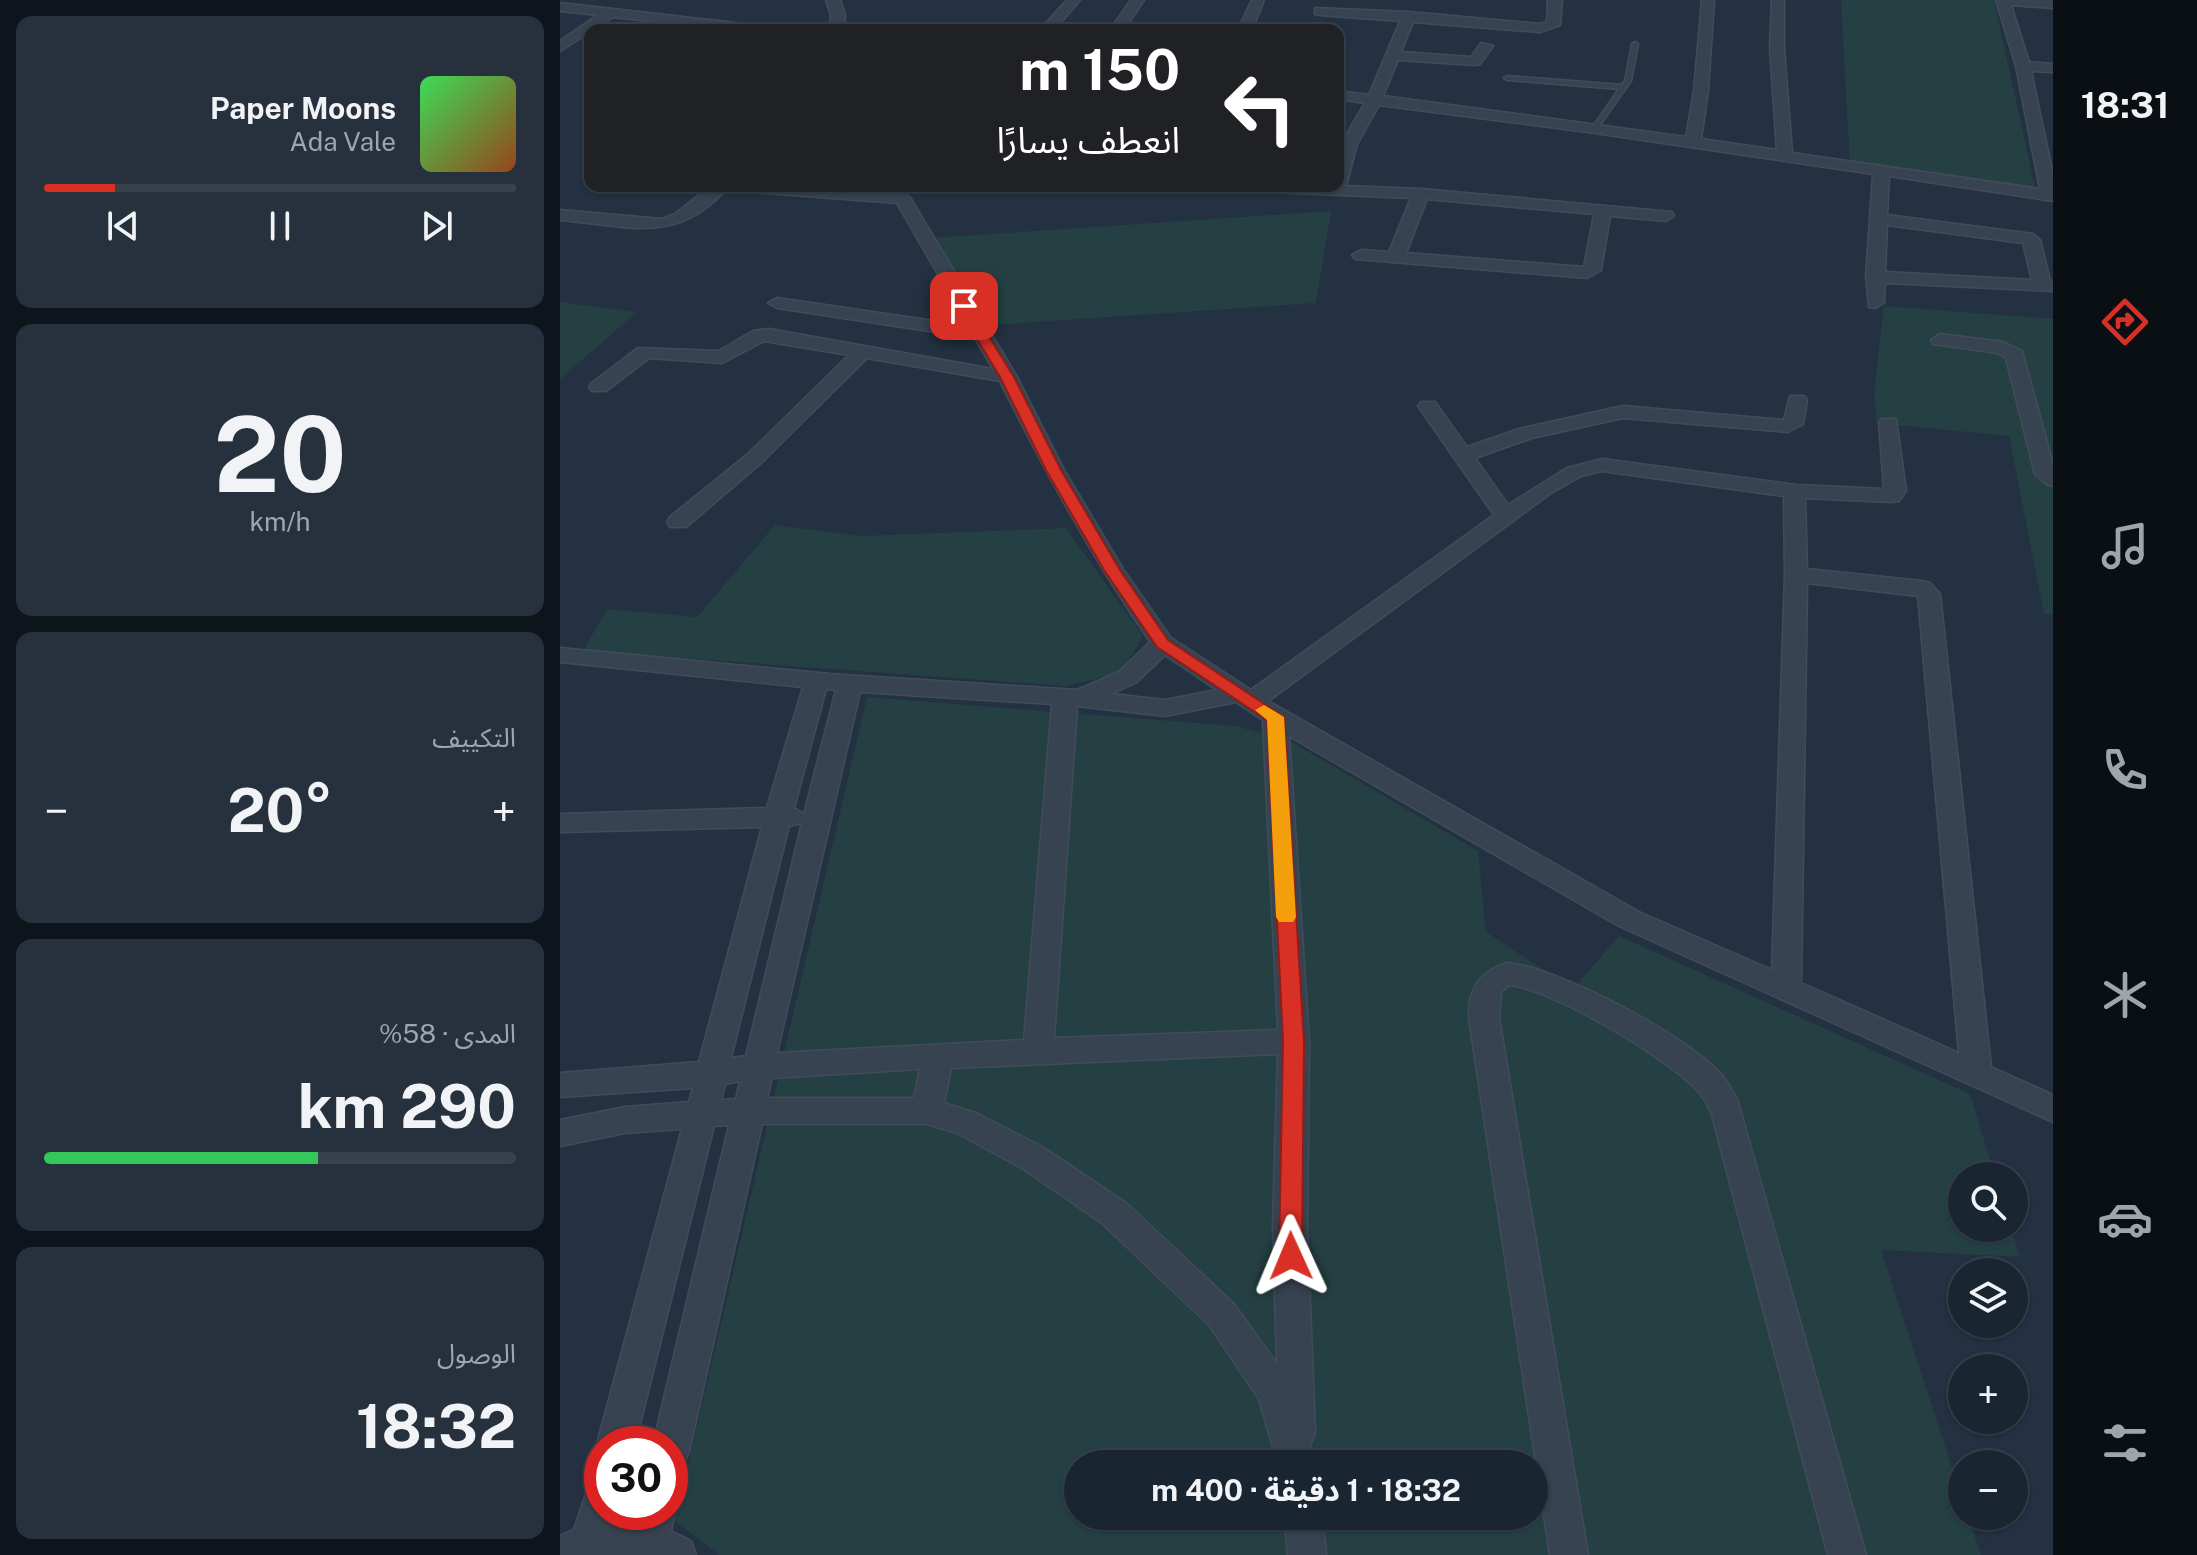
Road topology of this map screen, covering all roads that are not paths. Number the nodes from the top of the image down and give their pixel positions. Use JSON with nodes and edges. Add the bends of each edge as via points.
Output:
{"nodes":[{"id":1,"x":833,"y":0,"type":"edge"},
{"id":2,"x":1074,"y":0,"type":"edge"},
{"id":3,"x":1138,"y":0,"type":"edge"},
{"id":4,"x":1258,"y":0,"type":"edge"},
{"id":5,"x":1555,"y":0,"type":"edge"},
{"id":6,"x":1708,"y":0,"type":"edge"},
{"id":7,"x":1778,"y":0,"type":"edge"},
{"id":8,"x":2003,"y":0,"type":"edge"},
{"id":9,"x":2053,"y":4,"type":"edge"},
{"id":10,"x":560,"y":7,"type":"edge"},
{"id":11,"x":1320,"y":11,"type":"dead end"},
{"id":12,"x":610,"y":13,"type":"junction"},
{"id":13,"x":1409,"y":16,"type":"junction"},
{"id":14,"x":594,"y":24,"type":"edge"},
{"id":15,"x":708,"y":24,"type":"edge"},
{"id":16,"x":837,"y":24,"type":"edge"},
{"id":17,"x":1052,"y":24,"type":"edge"},
{"id":18,"x":1121,"y":24,"type":"edge"},
{"id":19,"x":1248,"y":24,"type":"edge"},
{"id":20,"x":584,"y":31,"type":"edge"},
{"id":21,"x":1635,"y":44,"type":"dead end"},
{"id":22,"x":1486,"y":46,"type":"dead end"},
{"id":23,"x":560,"y":47,"type":"edge"},
{"id":24,"x":1395,"y":56,"type":"junction"},
{"id":25,"x":2023,"y":66,"type":"junction"},
{"id":26,"x":2053,"y":68,"type":"edge"},
{"id":27,"x":1507,"y":78,"type":"dead end"},
{"id":28,"x":1624,"y":87,"type":"junction"},
{"id":29,"x":1344,"y":96,"type":"edge"},
{"id":30,"x":1375,"y":99,"type":"junction"},
{"id":31,"x":2033,"y":108,"type":"junction"},
{"id":32,"x":2053,"y":110,"type":"edge"},
{"id":33,"x":1595,"y":128,"type":"junction"},
{"id":34,"x":2046,"y":138,"type":"edge"},
{"id":35,"x":1693,"y":142,"type":"junction"},
{"id":36,"x":1785,"y":158,"type":"junction"},
{"id":37,"x":1344,"y":164,"type":"edge"},
{"id":38,"x":1881,"y":172,"type":"junction"},
{"id":39,"x":1344,"y":188,"type":"edge"},
{"id":40,"x":713,"y":192,"type":"edge"},
{"id":41,"x":897,"y":192,"type":"edge"},
{"id":42,"x":1421,"y":194,"type":"junction"},
{"id":43,"x":2051,"y":196,"type":"edge"},
{"id":44,"x":1603,"y":211,"type":"junction"},
{"id":45,"x":560,"y":215,"type":"edge"},
{"id":46,"x":1666,"y":216,"type":"dead end"},
{"id":47,"x":1878,"y":219,"type":"junction"},
{"id":48,"x":1361,"y":255,"type":"dead end"},
{"id":49,"x":1395,"y":258,"type":"junction"},
{"id":50,"x":1875,"y":277,"type":"junction"},
{"id":51,"x":2048,"y":286,"type":"edge"},
{"id":52,"x":777,"y":303,"type":"dead end"},
{"id":53,"x":1875,"y":303,"type":"dead end"},
{"id":54,"x":979,"y":333,"type":"junction"},
{"id":55,"x":1940,"y":340,"type":"dead end"},
{"id":56,"x":862,"y":352,"type":"junction"},
{"id":57,"x":1007,"y":377,"type":"junction"},
{"id":58,"x":599,"y":387,"type":"dead end"},
{"id":59,"x":1797,"y":400,"type":"dead end"},
{"id":60,"x":1428,"y":406,"type":"dead end"},
{"id":61,"x":1889,"y":423,"type":"dead end"},
{"id":62,"x":1464,"y":455,"type":"junction"},
{"id":63,"x":2053,"y":480,"type":"edge"},
{"id":64,"x":1796,"y":491,"type":"junction"},
{"id":65,"x":1505,"y":516,"type":"junction"},
{"id":66,"x":678,"y":522,"type":"dead end"},
{"id":67,"x":1796,"y":575,"type":"junction"},
{"id":68,"x":1163,"y":643,"type":"junction"},
{"id":69,"x":560,"y":655,"type":"edge"},
{"id":70,"x":818,"y":680,"type":"junction"},
{"id":71,"x":851,"y":683,"type":"junction"},
{"id":72,"x":1072,"y":698,"type":"junction"},
{"id":73,"x":1244,"y":698,"type":"junction"},
{"id":74,"x":1275,"y":717,"type":"junction"},
{"id":75,"x":817,"y":815,"type":"junction"},
{"id":76,"x":778,"y":817,"type":"junction"},
{"id":77,"x":560,"y":823,"type":"edge"},
{"id":78,"x":1786,"y":988,"type":"junction"},
{"id":79,"x":1294,"y":1041,"type":"junction"},
{"id":80,"x":1038,"y":1051,"type":"junction"},
{"id":81,"x":938,"y":1056,"type":"junction"},
{"id":82,"x":759,"y":1066,"type":"junction"},
{"id":83,"x":710,"y":1074,"type":"junction"},
{"id":84,"x":1976,"y":1074,"type":"junction"},
{"id":85,"x":560,"y":1085,"type":"edge"},
{"id":86,"x":2053,"y":1109,"type":"edge"},
{"id":87,"x":749,"y":1111,"type":"junction"},
{"id":88,"x":927,"y":1111,"type":"junction"},
{"id":89,"x":702,"y":1112,"type":"junction"},
{"id":90,"x":560,"y":1133,"type":"edge"},
{"id":91,"x":621,"y":1426,"type":"edge"},
{"id":92,"x":676,"y":1426,"type":"edge"},
{"id":93,"x":1293,"y":1450,"type":"edge"},
{"id":94,"x":1297,"y":1450,"type":"edge"},
{"id":95,"x":586,"y":1530,"type":"edge"},
{"id":96,"x":1304,"y":1530,"type":"edge"},
{"id":97,"x":661,"y":1536,"type":"edge"},
{"id":98,"x":576,"y":1549,"type":"edge"},
{"id":99,"x":1307,"y":1555,"type":"edge"},
{"id":100,"x":1569,"y":1555,"type":"edge"},
{"id":101,"x":1847,"y":1555,"type":"edge"}],
"edges":[{"from":1,"to":16,"type":"street"},
{"from":2,"to":17,"type":"street"},
{"from":3,"to":18,"type":"street"},
{"from":4,"to":19,"type":"street"},
{"from":5,"to":13,"type":"street","via":[[1553,25],[1548,27],[1487,17]]},
{"from":6,"to":35,"type":"street"},
{"from":7,"to":36,"type":"street"},
{"from":8,"to":9,"type":"street"},
{"from":8,"to":25,"type":"street"},
{"from":10,"to":12,"type":"street"},
{"from":11,"to":13,"type":"street"},
{"from":12,"to":14,"type":"street"},
{"from":12,"to":15,"type":"street"},
{"from":13,"to":24,"type":"street"},
{"from":20,"to":23,"type":"street"},
{"from":21,"to":28,"type":"lane"},
{"from":22,"to":24,"type":"street","via":[[1475,61]]},
{"from":24,"to":30,"type":"street"},
{"from":25,"to":26,"type":"street"},
{"from":25,"to":31,"type":"street"},
{"from":27,"to":28,"type":"lane"},
{"from":28,"to":33,"type":"lane"},
{"from":29,"to":30,"type":"street"},
{"from":30,"to":33,"type":"street"},
{"from":30,"to":37,"type":"street"},
{"from":31,"to":32,"type":"street"},
{"from":31,"to":34,"type":"street"},
{"from":33,"to":35,"type":"street"},
{"from":34,"to":43,"type":"street"},
{"from":35,"to":36,"type":"street"},
{"from":36,"to":38,"type":"street"},
{"from":38,"to":43,"type":"street"},
{"from":38,"to":47,"type":"street"},
{"from":39,"to":42,"type":"street"},
{"from":40,"to":45,"type":"street","via":[[674,222],[663,224]]},
{"from":41,"to":54,"type":"street"},
{"from":42,"to":44,"type":"street"},
{"from":42,"to":49,"type":"street"},
{"from":44,"to":46,"type":"street"},
{"from":44,"to":49,"type":"street","via":[[1592,270],[1587,273]]},
{"from":47,"to":50,"type":"street"},
{"from":47,"to":51,"type":"street","via":[[2022,235],[2031,240]]},
{"from":48,"to":49,"type":"street"},
{"from":50,"to":51,"type":"street"},
{"from":50,"to":53,"type":"street"},
{"from":52,"to":54,"type":"street"},
{"from":54,"to":57,"type":"street"},
{"from":55,"to":63,"type":"street","via":[[2003,348],[2015,355],[2045,474]]},
{"from":56,"to":57,"type":"street"},
{"from":56,"to":58,"type":"street","via":[[760,335],[722,357],[645,352]]},
{"from":56,"to":66,"type":"street","via":[[755,458]]},
{"from":57,"to":68,"type":"street","via":[[1104,558]]},
{"from":59,"to":62,"type":"street","via":[[1793,424],[1788,426],[1623,412],[1526,433]]},
{"from":60,"to":62,"type":"street"},
{"from":61,"to":64,"type":"street","via":[[1895,491],[1891,496]]},
{"from":62,"to":65,"type":"street"},
{"from":64,"to":65,"type":"street","via":[[1602,465],[1562,477]]},
{"from":64,"to":67,"type":"street"},
{"from":65,"to":73,"type":"street"},
{"from":67,"to":78,"type":"street"},
{"from":67,"to":84,"type":"street","via":[[1922,588],[1929,594]]},
{"from":68,"to":72,"type":"street","via":[[1128,677]]},
{"from":68,"to":73,"type":"street"},
{"from":69,"to":70,"type":"street"},
{"from":70,"to":71,"type":"street"},
{"from":70,"to":76,"type":"street"},
{"from":71,"to":72,"type":"street"},
{"from":71,"to":75,"type":"street"},
{"from":72,"to":73,"type":"street","via":[[1165,708]]},
{"from":72,"to":80,"type":"street"},
{"from":73,"to":74,"type":"street"},
{"from":74,"to":78,"type":"street","via":[[1629,919]]},
{"from":74,"to":79,"type":"street"},
{"from":75,"to":76,"type":"street"},
{"from":75,"to":82,"type":"street"},
{"from":76,"to":77,"type":"street"},
{"from":76,"to":83,"type":"street"},
{"from":78,"to":84,"type":"street"},
{"from":79,"to":80,"type":"street"},
{"from":79,"to":94,"type":"street","via":[[1290,1226]]},
{"from":80,"to":81,"type":"street"},
{"from":81,"to":82,"type":"street"},
{"from":81,"to":88,"type":"street"},
{"from":82,"to":83,"type":"street"},
{"from":82,"to":87,"type":"street"},
{"from":83,"to":85,"type":"street"},
{"from":83,"to":89,"type":"street"},
{"from":84,"to":86,"type":"street"},
{"from":87,"to":88,"type":"street"},
{"from":87,"to":89,"type":"street"},
{"from":87,"to":92,"type":"street"},
{"from":88,"to":93,"type":"street","via":[[967,1123],[1033,1158],[1114,1213],[1221,1314],[1275,1392]]},
{"from":89,"to":90,"type":"street"},
{"from":89,"to":91,"type":"street"},
{"from":95,"to":98,"type":"street"},
{"from":96,"to":99,"type":"street"},
{"from":97,"to":98,"type":"street"},
{"from":100,"to":101,"type":"street","via":[[1484,1018],[1483,998],[1490,985],[1523,973],[1553,984],[1690,1065],[1726,1108]]}]}
